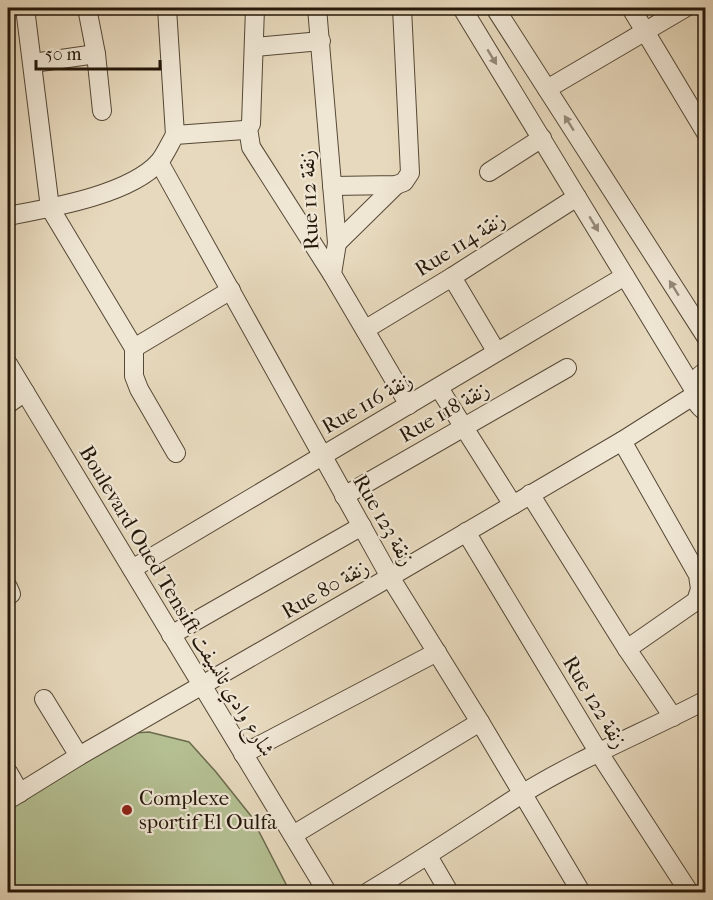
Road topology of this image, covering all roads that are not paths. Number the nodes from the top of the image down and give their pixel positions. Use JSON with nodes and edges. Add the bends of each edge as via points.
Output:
{"nodes":[{"id":1,"x":25,"y":8,"type":"edge"},
{"id":2,"x":87,"y":8,"type":"edge"},
{"id":3,"x":167,"y":8,"type":"edge"},
{"id":4,"x":255,"y":8,"type":"edge"},
{"id":5,"x":317,"y":8,"type":"edge"},
{"id":6,"x":402,"y":8,"type":"edge"},
{"id":7,"x":462,"y":8,"type":"edge"},
{"id":8,"x":495,"y":8,"type":"edge"},
{"id":9,"x":631,"y":8,"type":"edge"},
{"id":10,"x":685,"y":8,"type":"edge"},
{"id":11,"x":645,"y":31,"type":"junction"},
{"id":12,"x":321,"y":41,"type":"junction"},
{"id":13,"x":255,"y":47,"type":"junction"},
{"id":14,"x":96,"y":54,"type":"junction"},
{"id":15,"x":33,"y":63,"type":"junction"},
{"id":16,"x":547,"y":88,"type":"junction"},
{"id":17,"x":102,"y":111,"type":"dead end"},
{"id":18,"x":248,"y":128,"type":"junction"},
{"id":19,"x":705,"y":133,"type":"edge"},
{"id":20,"x":176,"y":135,"type":"junction"},
{"id":21,"x":542,"y":138,"type":"junction"},
{"id":22,"x":159,"y":162,"type":"junction"},
{"id":23,"x":489,"y":172,"type":"dead end"},
{"id":24,"x":400,"y":183,"type":"junction"},
{"id":25,"x":332,"y":186,"type":"junction"},
{"id":26,"x":577,"y":196,"type":"junction"},
{"id":27,"x":50,"y":208,"type":"junction"},
{"id":28,"x":8,"y":216,"type":"edge"},
{"id":29,"x":337,"y":243,"type":"junction"},
{"id":30,"x":332,"y":274,"type":"junction"},
{"id":31,"x":625,"y":276,"type":"junction"},
{"id":32,"x":452,"y":277,"type":"junction"},
{"id":33,"x":231,"y":291,"type":"junction"},
{"id":34,"x":366,"y":328,"type":"junction"},
{"id":35,"x":705,"y":337,"type":"edge"},
{"id":36,"x":134,"y":348,"type":"junction"},
{"id":37,"x":495,"y":351,"type":"junction"},
{"id":38,"x":8,"y":364,"type":"edge"},
{"id":39,"x":567,"y":368,"type":"dead end"},
{"id":40,"x":705,"y":371,"type":"edge"},
{"id":41,"x":439,"y":388,"type":"junction"},
{"id":42,"x":25,"y":392,"type":"junction"},
{"id":43,"x":693,"y":392,"type":"junction"},
{"id":44,"x":8,"y":404,"type":"edge"},
{"id":45,"x":409,"y":405,"type":"junction"},
{"id":46,"x":705,"y":412,"type":"edge"},
{"id":47,"x":464,"y":426,"type":"junction"},
{"id":48,"x":622,"y":441,"type":"junction"},
{"id":49,"x":176,"y":453,"type":"dead end"},
{"id":50,"x":322,"y":456,"type":"junction"},
{"id":51,"x":530,"y":494,"type":"junction"},
{"id":52,"x":344,"y":496,"type":"junction"},
{"id":53,"x":513,"y":505,"type":"junction"},
{"id":54,"x":362,"y":526,"type":"junction"},
{"id":55,"x":466,"y":532,"type":"junction"},
{"id":56,"x":132,"y":569,"type":"junction"},
{"id":57,"x":390,"y":577,"type":"junction"},
{"id":58,"x":8,"y":587,"type":"edge"},
{"id":59,"x":8,"y":596,"type":"edge"},
{"id":60,"x":171,"y":634,"type":"junction"},
{"id":61,"x":627,"y":649,"type":"junction"},
{"id":62,"x":437,"y":652,"type":"junction"},
{"id":63,"x":202,"y":686,"type":"junction"},
{"id":64,"x":44,"y":699,"type":"dead end"},
{"id":65,"x":705,"y":700,"type":"edge"},
{"id":66,"x":673,"y":717,"type":"junction"},
{"id":67,"x":480,"y":722,"type":"junction"},
{"id":68,"x":599,"y":753,"type":"junction"},
{"id":69,"x":243,"y":754,"type":"junction"},
{"id":70,"x":79,"y":756,"type":"junction"},
{"id":71,"x":8,"y":772,"type":"edge"},
{"id":72,"x":523,"y":794,"type":"junction"},
{"id":73,"x":14,"y":796,"type":"edge"},
{"id":74,"x":293,"y":836,"type":"junction"},
{"id":75,"x":428,"y":856,"type":"junction"},
{"id":76,"x":327,"y":892,"type":"edge"},
{"id":77,"x":368,"y":892,"type":"edge"},
{"id":78,"x":449,"y":892,"type":"edge"},
{"id":79,"x":581,"y":892,"type":"edge"},
{"id":80,"x":689,"y":892,"type":"edge"}],
"edges":[{"from":1,"to":15,"type":"street"},
{"from":2,"to":14,"type":"street"},
{"from":3,"to":20,"type":"street"},
{"from":4,"to":13,"type":"street"},
{"from":5,"to":12,"type":"street","name":"Rue 112 زنقة"},
{"from":6,"to":24,"type":"street","via":[[410,172]]},
{"from":7,"to":21,"type":"street","one_way":true},
{"from":8,"to":16,"type":"street"},
{"from":9,"to":11,"type":"street"},
{"from":10,"to":11,"type":"street"},
{"from":11,"to":16,"type":"street"},
{"from":11,"to":19,"type":"street"},
{"from":12,"to":13,"type":"street"},
{"from":12,"to":25,"type":"street","name":"Rue 112 زنقة"},
{"from":13,"to":18,"type":"street"},
{"from":14,"to":15,"type":"street"},
{"from":14,"to":17,"type":"street"},
{"from":15,"to":27,"type":"street"},
{"from":35,"to":16,"type":"street","one_way":true},
{"from":18,"to":20,"type":"street"},
{"from":18,"to":30,"type":"street","via":[[254,154]]},
{"from":20,"to":22,"type":"street"},
{"from":21,"to":23,"type":"street"},
{"from":21,"to":26,"type":"street"},
{"from":22,"to":27,"type":"street","via":[[123,185]]},
{"from":22,"to":33,"type":"street","name":"Rue 123 زنقة"},
{"from":24,"to":25,"type":"street"},
{"from":24,"to":29,"type":"street"},
{"from":25,"to":29,"type":"street","name":"Rue 112 زنقة"},
{"from":26,"to":31,"type":"street","one_way":true},
{"from":26,"to":32,"type":"street","name":"Rue 114 زنقة"},
{"from":27,"to":28,"type":"street"},
{"from":27,"to":36,"type":"street"},
{"from":29,"to":30,"type":"street","name":"Rue 112 زنقة"},
{"from":30,"to":34,"type":"street","name":"Rue 112 زنقة"},
{"from":31,"to":37,"type":"street","name":"Rue 116 زنقة"},
{"from":31,"to":43,"type":"street"},
{"from":32,"to":34,"type":"street","name":"Rue 114 زنقة"},
{"from":32,"to":37,"type":"street"},
{"from":33,"to":36,"type":"street"},
{"from":33,"to":50,"type":"street","name":"Rue 123 زنقة"},
{"from":34,"to":45,"type":"street","name":"Rue 112 زنقة"},
{"from":36,"to":49,"type":"street","via":[[134,376],[139,389]]},
{"from":37,"to":41,"type":"street","name":"Rue 116 زنقة"},
{"from":38,"to":42,"type":"street","name":"Boulevard Oued Tensift شارع وادي تانسيفت"},
{"from":39,"to":47,"type":"street","name":"Rue 118 زنقة"},
{"from":40,"to":43,"type":"street","via":[[696,379]]},
{"from":41,"to":45,"type":"street","name":"Rue 116 زنقة"},
{"from":41,"to":47,"type":"street"},
{"from":42,"to":44,"type":"street"},
{"from":42,"to":56,"type":"street","name":"Boulevard Oued Tensift شارع وادي تانسيفت"},
{"from":43,"to":46,"type":"street","via":[[696,404]]},
{"from":43,"to":48,"type":"street","name":"Rue 80 زنقة"},
{"from":45,"to":50,"type":"street","name":"Rue 116 زنقة"},
{"from":47,"to":52,"type":"street","name":"Rue 118 زنقة"},
{"from":47,"to":53,"type":"street"},
{"from":48,"to":51,"type":"street","name":"Rue 80 زنقة"},
{"from":48,"to":61,"type":"street","via":[[698,575],[700,589],[696,601]]},
{"from":50,"to":52,"type":"street","name":"Rue 123 زنقة"},
{"from":50,"to":56,"type":"street","name":"Rue 116 زنقة"},
{"from":51,"to":53,"type":"street","name":"Rue 80 زنقة"},
{"from":51,"to":61,"type":"street"},
{"from":52,"to":54,"type":"street","name":"Rue 123 زنقة"},
{"from":53,"to":55,"type":"street","name":"Rue 80 زنقة"},
{"from":54,"to":57,"type":"street","name":"Rue 123 زنقة"},
{"from":54,"to":60,"type":"street"},
{"from":55,"to":57,"type":"street","name":"Rue 80 زنقة"},
{"from":55,"to":68,"type":"street","name":"Rue 122 زنقة"},
{"from":56,"to":60,"type":"street","name":"Boulevard Oued Tensift شارع وادي تانسيفت"},
{"from":57,"to":62,"type":"street","name":"Rue 123 زنقة"},
{"from":57,"to":63,"type":"street","name":"Rue 80 زنقة"},
{"from":58,"to":59,"type":"street"},
{"from":60,"to":63,"type":"street","name":"Boulevard Oued Tensift شارع وادي تانسيفت"},
{"from":61,"to":66,"type":"street"},
{"from":62,"to":67,"type":"street","name":"Rue 123 زنقة"},
{"from":62,"to":69,"type":"street"},
{"from":63,"to":69,"type":"street","name":"Boulevard Oued Tensift شارع وادي تانسيفت"},
{"from":63,"to":70,"type":"street","name":"Rue 80 زنقة"},
{"from":64,"to":70,"type":"street"},
{"from":65,"to":66,"type":"street"},
{"from":66,"to":68,"type":"street"},
{"from":67,"to":72,"type":"street","name":"Rue 123 زنقة"},
{"from":67,"to":74,"type":"street"},
{"from":68,"to":72,"type":"street"},
{"from":68,"to":80,"type":"street","name":"Rue 122 زنقة"},
{"from":69,"to":74,"type":"street","name":"Boulevard Oued Tensift شارع وادي تانسيفت"},
{"from":70,"to":73,"type":"street","name":"Rue 80 زنقة"},
{"from":71,"to":73,"type":"street"},
{"from":72,"to":75,"type":"street"},
{"from":72,"to":79,"type":"street","name":"Rue 123 زنقة"},
{"from":74,"to":76,"type":"street","name":"Boulevard Oued Tensift شارع وادي تانسيفت"},
{"from":75,"to":77,"type":"street"},
{"from":75,"to":78,"type":"street"}]}
